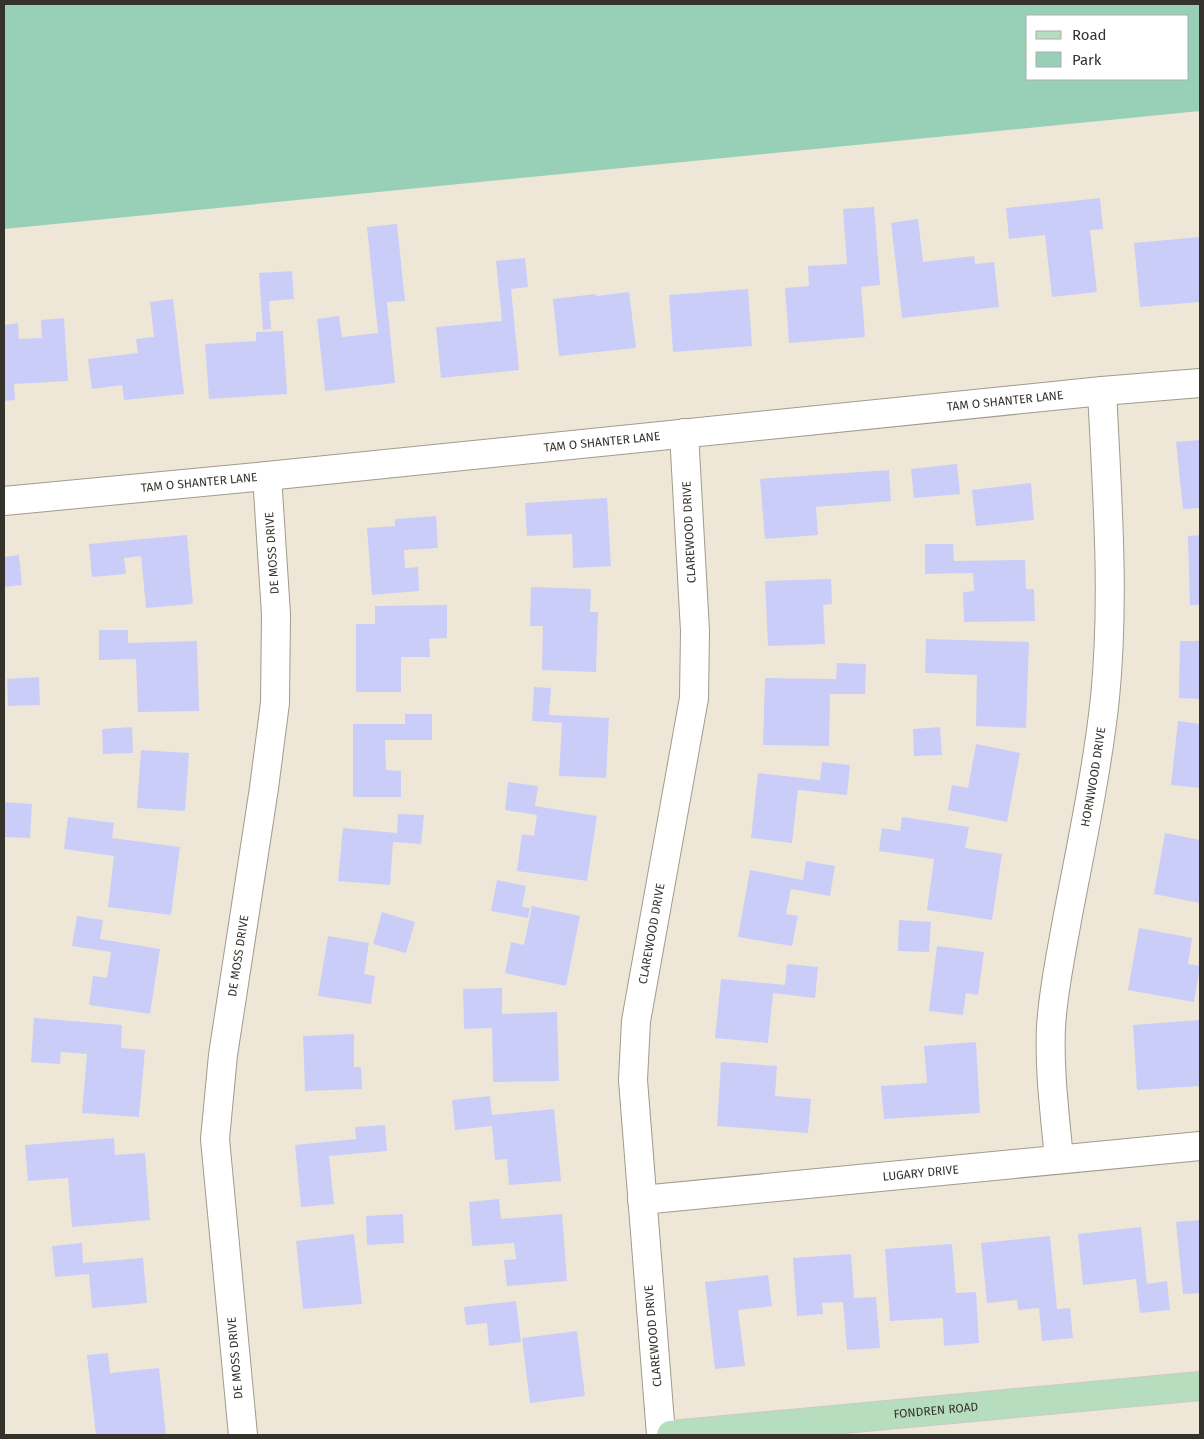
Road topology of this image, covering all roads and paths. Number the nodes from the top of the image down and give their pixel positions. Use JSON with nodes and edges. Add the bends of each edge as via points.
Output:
{"nodes":[{"id":1,"x":1200,"y":383,"type":"edge"},
{"id":2,"x":1102,"y":391,"type":"junction"},
{"id":3,"x":684,"y":433,"type":"junction"},
{"id":4,"x":267,"y":476,"type":"junction"},
{"id":5,"x":4,"y":501,"type":"edge"},
{"id":6,"x":1200,"y":1146,"type":"edge"},
{"id":7,"x":1059,"y":1159,"type":"junction"},
{"id":8,"x":642,"y":1200,"type":"junction"},
{"id":9,"x":1200,"y":1386,"type":"edge"},
{"id":10,"x":243,"y":1435,"type":"edge"},
{"id":11,"x":661,"y":1435,"type":"edge"},
{"id":12,"x":671,"y":1435,"type":"edge"}],
"edges":[{"from":1,"to":2,"type":"street","name":"TAM O SHANTER LANE"},
{"from":2,"to":3,"type":"street","name":"TAM O SHANTER LANE"},
{"from":2,"to":7,"type":"street","name":"HORNWOOD DRIVE","via":[[1109,546],[1105,696],[1051,1026],[1051,1076]]},
{"from":3,"to":4,"type":"street","name":"TAM O SHANTER LANE"},
{"from":3,"to":8,"type":"street","name":"CLAREWOOD DRIVE","via":[[695,631],[694,698],[636,1022],[633,1080]]},
{"from":4,"to":5,"type":"street","name":"TAM O SHANTER LANE"},
{"from":4,"to":10,"type":"street","name":"DE MOSS DRIVE","via":[[276,614],[275,703],[223,1055],[215,1139]]},
{"from":6,"to":7,"type":"street","name":"LUGARY DRIVE"},
{"from":7,"to":8,"type":"street","name":"LUGARY DRIVE"},
{"from":8,"to":11,"type":"street","name":"CLAREWOOD DRIVE"},
{"from":9,"to":12,"type":"main road","name":"FONDREN ROAD"}]}
